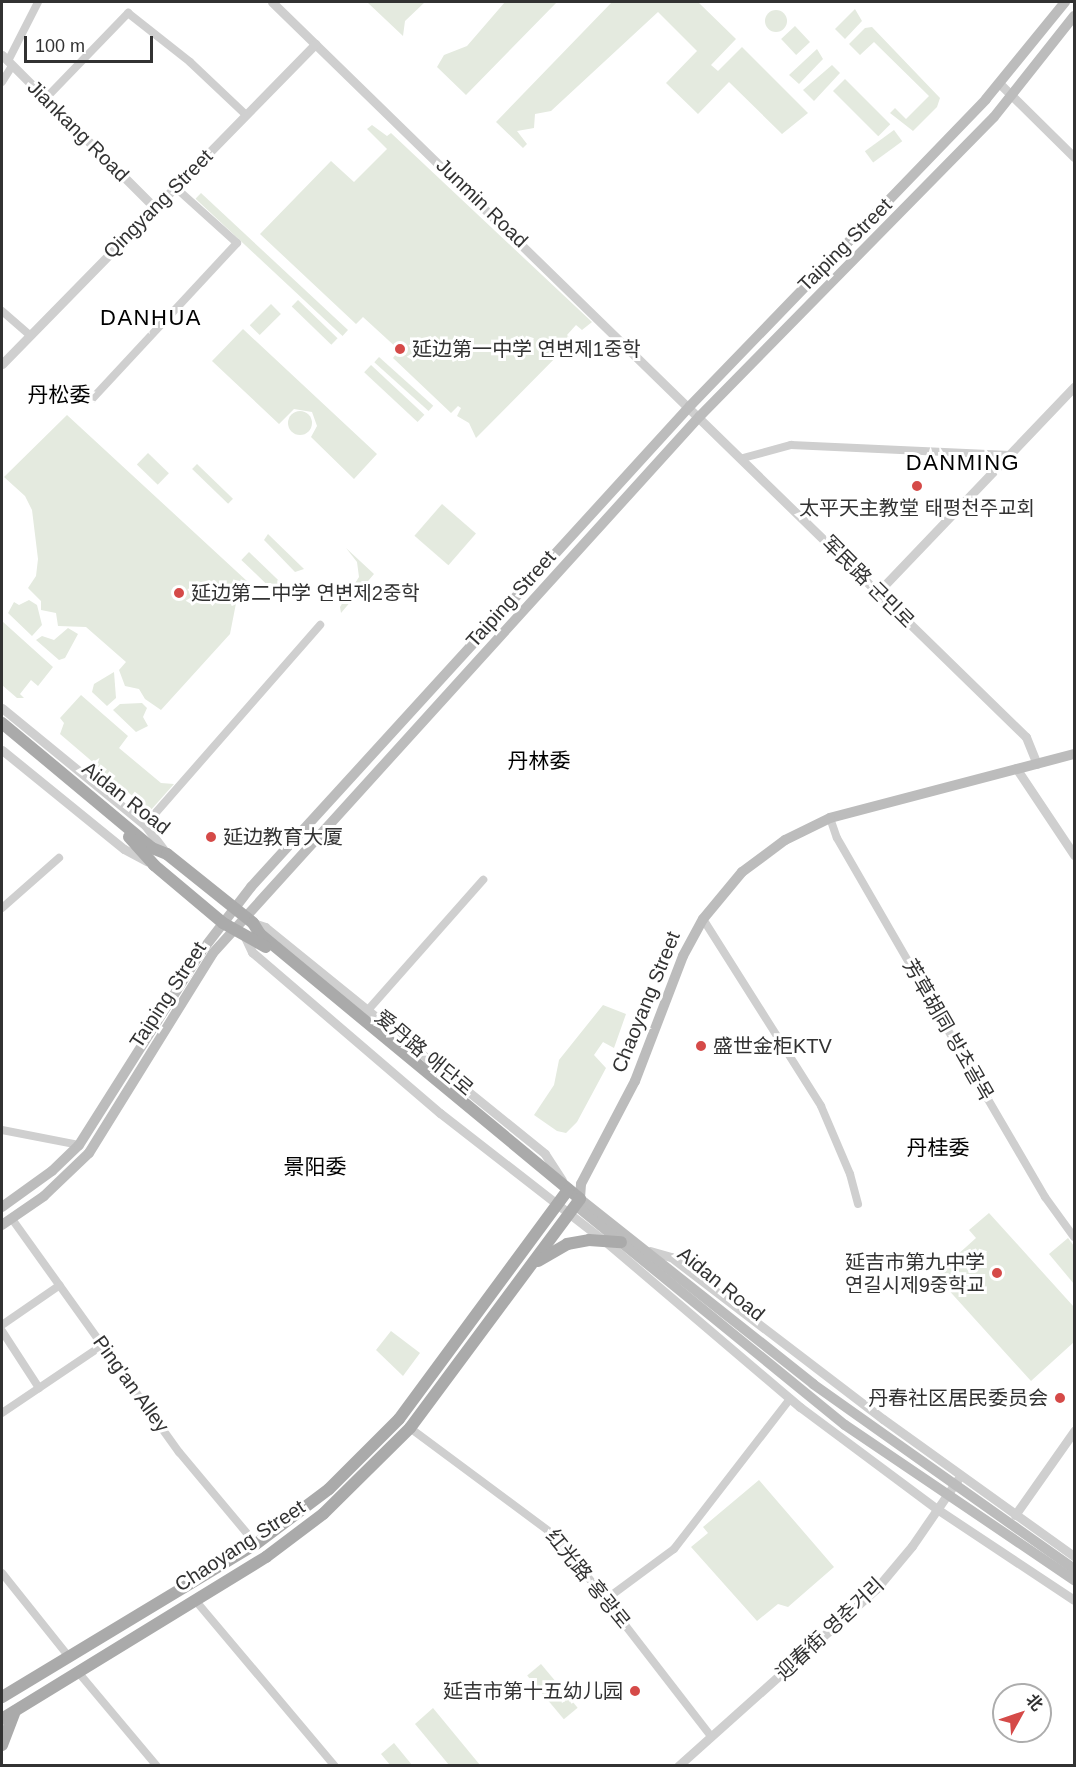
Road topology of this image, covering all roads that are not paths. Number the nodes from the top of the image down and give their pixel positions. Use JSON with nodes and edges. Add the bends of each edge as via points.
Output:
{"nodes":[{"id":1,"x":38,"y":2,"type":"edge"},
{"id":2,"x":272,"y":2,"type":"edge"},
{"id":3,"x":1065,"y":2,"type":"edge"},
{"id":4,"x":1074,"y":16,"type":"edge"},
{"id":5,"x":315,"y":44,"type":"junction"},
{"id":6,"x":7,"y":61,"type":"edge"},
{"id":7,"x":2,"y":81,"type":"edge"},
{"id":8,"x":1000,"y":84,"type":"junction"},
{"id":9,"x":1013,"y":96,"type":"junction"},
{"id":10,"x":45,"y":99,"type":"junction"},
{"id":11,"x":246,"y":115,"type":"junction"},
{"id":12,"x":1074,"y":157,"type":"edge"},
{"id":13,"x":176,"y":188,"type":"junction"},
{"id":14,"x":154,"y":207,"type":"junction"},
{"id":15,"x":2,"y":311,"type":"edge"},
{"id":16,"x":30,"y":335,"type":"junction"},
{"id":17,"x":2,"y":364,"type":"edge"},
{"id":18,"x":1074,"y":387,"type":"edge"},
{"id":19,"x":92,"y":399,"type":"dead end"},
{"id":20,"x":690,"y":406,"type":"junction"},
{"id":21,"x":699,"y":416,"type":"junction"},
{"id":22,"x":1010,"y":455,"type":"junction"},
{"id":23,"x":743,"y":458,"type":"junction"},
{"id":24,"x":878,"y":592,"type":"junction"},
{"id":25,"x":320,"y":625,"type":"dead end"},
{"id":26,"x":2,"y":708,"type":"edge"},
{"id":27,"x":2,"y":723,"type":"edge"},
{"id":28,"x":2,"y":734,"type":"edge"},
{"id":29,"x":2,"y":750,"type":"edge"},
{"id":30,"x":1074,"y":754,"type":"edge"},
{"id":31,"x":1037,"y":764,"type":"junction"},
{"id":32,"x":1016,"y":768,"type":"junction"},
{"id":33,"x":830,"y":818,"type":"junction"},
{"id":34,"x":146,"y":825,"type":"junction"},
{"id":35,"x":167,"y":854,"type":"junction"},
{"id":36,"x":1074,"y":855,"type":"edge"},
{"id":37,"x":59,"y":858,"type":"dead end"},
{"id":38,"x":154,"y":865,"type":"junction"},
{"id":39,"x":483,"y":880,"type":"dead end"},
{"id":40,"x":207,"y":888,"type":"junction"},
{"id":41,"x":196,"y":900,"type":"junction"},
{"id":42,"x":2,"y":908,"type":"edge"},
{"id":43,"x":234,"y":910,"type":"junction"},
{"id":44,"x":703,"y":919,"type":"junction"},
{"id":45,"x":249,"y":921,"type":"junction"},
{"id":46,"x":223,"y":923,"type":"junction"},
{"id":47,"x":240,"y":934,"type":"junction"},
{"id":48,"x":368,"y":1010,"type":"junction"},
{"id":49,"x":2,"y":1130,"type":"edge"},
{"id":50,"x":79,"y":1145,"type":"junction"},
{"id":51,"x":581,"y":1184,"type":"junction"},
{"id":52,"x":567,"y":1193,"type":"junction"},
{"id":53,"x":577,"y":1202,"type":"junction"},
{"id":54,"x":858,"y":1204,"type":"dead end"},
{"id":55,"x":2,"y":1207,"type":"edge"},
{"id":56,"x":556,"y":1207,"type":"junction"},
{"id":57,"x":568,"y":1216,"type":"junction"},
{"id":58,"x":12,"y":1219,"type":"junction"},
{"id":59,"x":2,"y":1225,"type":"edge"},
{"id":60,"x":1074,"y":1237,"type":"edge"},
{"id":61,"x":606,"y":1242,"type":"junction"},
{"id":62,"x":621,"y":1242,"type":"junction"},
{"id":63,"x":650,"y":1251,"type":"junction"},
{"id":64,"x":530,"y":1267,"type":"junction"},
{"id":65,"x":60,"y":1285,"type":"junction"},
{"id":66,"x":2,"y":1325,"type":"edge"},
{"id":67,"x":2,"y":1331,"type":"edge"},
{"id":68,"x":103,"y":1345,"type":"junction"},
{"id":69,"x":39,"y":1388,"type":"junction"},
{"id":70,"x":790,"y":1399,"type":"junction"},
{"id":71,"x":2,"y":1413,"type":"edge"},
{"id":72,"x":410,"y":1428,"type":"junction"},
{"id":73,"x":1074,"y":1431,"type":"edge"},
{"id":74,"x":961,"y":1475,"type":"junction"},
{"id":75,"x":950,"y":1490,"type":"junction"},
{"id":76,"x":937,"y":1509,"type":"junction"},
{"id":77,"x":1015,"y":1515,"type":"junction"},
{"id":78,"x":256,"y":1544,"type":"junction"},
{"id":79,"x":1074,"y":1556,"type":"edge"},
{"id":80,"x":1074,"y":1569,"type":"edge"},
{"id":81,"x":2,"y":1573,"type":"edge"},
{"id":82,"x":1074,"y":1580,"type":"edge"},
{"id":83,"x":195,"y":1599,"type":"junction"},
{"id":84,"x":605,"y":1600,"type":"junction"},
{"id":85,"x":1074,"y":1600,"type":"edge"},
{"id":86,"x":69,"y":1657,"type":"junction"},
{"id":87,"x":78,"y":1672,"type":"junction"},
{"id":88,"x":2,"y":1697,"type":"edge"},
{"id":89,"x":15,"y":1711,"type":"junction"},
{"id":90,"x":2,"y":1719,"type":"edge"},
{"id":91,"x":711,"y":1736,"type":"junction"},
{"id":92,"x":2,"y":1745,"type":"edge"},
{"id":93,"x":157,"y":1766,"type":"edge"},
{"id":94,"x":335,"y":1766,"type":"edge"},
{"id":95,"x":678,"y":1766,"type":"edge"}],
"edges":[{"from":1,"to":6,"type":"street"},
{"from":2,"to":5,"type":"street","name":"Junmin Road"},
{"from":3,"to":8,"type":"main road","name":"Taiping Street"},
{"from":4,"to":9,"type":"main road","name":"Taiping Street"},
{"from":5,"to":11,"type":"street","name":"Qingyang Street"},
{"from":5,"to":20,"type":"street","name":"Junmin Road"},
{"from":6,"to":7,"type":"street"},
{"from":6,"to":10,"type":"street","name":"Jiankang Road"},
{"from":8,"to":9,"type":"street"},
{"from":8,"to":20,"type":"main road","name":"Taiping Street"},
{"from":9,"to":12,"type":"street"},
{"from":9,"to":21,"type":"main road","name":"Taiping Street","via":[[908,208]]},
{"from":10,"to":11,"type":"street","via":[[128,13],[185,57]]},
{"from":10,"to":14,"type":"street","name":"Jiankang Road"},
{"from":11,"to":13,"type":"street","name":"Qingyang Street"},
{"from":13,"to":14,"type":"street","name":"Qingyang Street"},
{"from":13,"to":19,"type":"street","via":[[237,243]]},
{"from":14,"to":16,"type":"street","name":"Qingyang Street"},
{"from":15,"to":16,"type":"street"},
{"from":16,"to":17,"type":"street","name":"Qingyang Street"},
{"from":18,"to":22,"type":"street"},
{"from":20,"to":21,"type":"street","name":"军民路 군민로"},
{"from":20,"to":43,"type":"main road","name":"Taiping Street"},
{"from":21,"to":23,"type":"street","name":"军民路 군민로"},
{"from":21,"to":45,"type":"main road","name":"Taiping Street"},
{"from":22,"to":23,"type":"street","via":[[791,445]]},
{"from":22,"to":24,"type":"street"},
{"from":23,"to":24,"type":"street","name":"军民路 군민로"},
{"from":24,"to":31,"type":"street","name":"军民路 군민로","via":[[1026,737]]},
{"from":25,"to":34,"type":"street"},
{"from":26,"to":34,"type":"street","name":"Aidan Road"},
{"from":27,"to":35,"type":"main road","name":"Aidan Road","via":[[153,848]]},
{"from":28,"to":38,"type":"main road","name":"Aidan Road","via":[[133,840]]},
{"from":29,"to":38,"type":"street","name":"Aidan Road","via":[[124,849]]},
{"from":30,"to":31,"type":"main road","name":"Chaoyang Street"},
{"from":31,"to":32,"type":"main road","name":"Chaoyang Street"},
{"from":32,"to":33,"type":"main road","name":"Chaoyang Street"},
{"from":32,"to":36,"type":"street"},
{"from":33,"to":44,"type":"main road","name":"Chaoyang Street","via":[[801,830],[761,856],[729,886]]},
{"from":33,"to":60,"type":"street","name":"芳草胡同 방초골목","via":[[837,838],[972,1072],[1045,1197]]},
{"from":34,"to":35,"type":"street","name":"Aidan Road"},
{"from":35,"to":40,"type":"main road","name":"爱丹路 애단로"},
{"from":37,"to":42,"type":"street"},
{"from":38,"to":41,"type":"main road","name":"爱丹路 애단로"},
{"from":39,"to":48,"type":"street"},
{"from":40,"to":41,"type":"main road"},
{"from":40,"to":43,"type":"main road","name":"爱丹路 애단로"},
{"from":41,"to":46,"type":"main road","name":"爱丹路 애단로"},
{"from":43,"to":45,"type":"main road","name":"爱丹路 애단로"},
{"from":43,"to":46,"type":"main road","name":"Taiping Street"},
{"from":44,"to":51,"type":"main road","name":"Chaoyang Street","via":[[674,976],[623,1109]]},
{"from":44,"to":54,"type":"street","via":[[821,1106],[850,1174]]},
{"from":45,"to":47,"type":"main road","name":"Taiping Street"},
{"from":45,"to":48,"type":"street","name":"爱丹路 애단로","via":[[265,927]]},
{"from":45,"to":52,"type":"main road","name":"爱丹路 애단로"},
{"from":46,"to":47,"type":"main road","name":"爱丹路 애단로"},
{"from":46,"to":50,"type":"main road","name":"Taiping Street"},
{"from":47,"to":52,"type":"main road","name":"爱丹路 애단로","via":[[255,939]]},
{"from":47,"to":56,"type":"street","name":"爱丹路 애단로","via":[[252,952]]},
{"from":47,"to":58,"type":"main road","name":"Taiping Street","via":[[213,953],[89,1153]]},
{"from":48,"to":52,"type":"street","name":"爱丹路 애단로","via":[[545,1154]]},
{"from":49,"to":50,"type":"street"},
{"from":50,"to":55,"type":"main road","name":"Taiping Street","via":[[52,1171]]},
{"from":51,"to":52,"type":"main road","name":"Chaoyang Street"},
{"from":51,"to":53,"type":"main road","name":"Chaoyang Street"},
{"from":52,"to":53,"type":"main road","name":"爱丹路 애단로"},
{"from":52,"to":56,"type":"main road","name":"Chaoyang Street"},
{"from":53,"to":57,"type":"main road","name":"Chaoyang Street"},
{"from":53,"to":62,"type":"main road","name":"Aidan Road"},
{"from":53,"to":63,"type":"main road","name":"爱丹路 애단로"},
{"from":56,"to":57,"type":"street"},
{"from":56,"to":78,"type":"main road","name":"Chaoyang Street","via":[[399,1419],[329,1489]]},
{"from":57,"to":61,"type":"street"},
{"from":57,"to":64,"type":"main road","name":"Chaoyang Street"},
{"from":58,"to":59,"type":"main road","name":"Taiping Street"},
{"from":58,"to":65,"type":"street","name":"Ping'an Alley"},
{"from":61,"to":62,"type":"main road"},
{"from":61,"to":64,"type":"main road","via":[[567,1244]]},
{"from":61,"to":70,"type":"street"},
{"from":62,"to":75,"type":"main road","name":"Aidan Road","via":[[845,1425]]},
{"from":63,"to":74,"type":"street","name":"Aidan Road","via":[[670,1257]]},
{"from":63,"to":75,"type":"main road","name":"Aidan Road"},
{"from":64,"to":72,"type":"main road","name":"Chaoyang Street"},
{"from":65,"to":66,"type":"street"},
{"from":65,"to":68,"type":"street","name":"Ping'an Alley"},
{"from":67,"to":69,"type":"street"},
{"from":68,"to":69,"type":"street"},
{"from":68,"to":78,"type":"street","name":"Ping'an Alley","via":[[179,1452]]},
{"from":69,"to":71,"type":"street"},
{"from":70,"to":76,"type":"street"},
{"from":70,"to":84,"type":"street","via":[[674,1549]]},
{"from":72,"to":83,"type":"main road","name":"Chaoyang Street","via":[[323,1514],[266,1557]]},
{"from":72,"to":84,"type":"street","name":"红光路 홍광로","via":[[545,1526]]},
{"from":73,"to":77,"type":"street"},
{"from":74,"to":75,"type":"street","name":"迎春街 영춘거리"},
{"from":74,"to":77,"type":"street","name":"Aidan Road"},
{"from":75,"to":76,"type":"street","name":"迎春街 영춘거리"},
{"from":75,"to":80,"type":"main road","name":"Aidan Road"},
{"from":75,"to":82,"type":"main road","name":"Aidan Road"},
{"from":76,"to":85,"type":"street"},
{"from":76,"to":91,"type":"street","name":"迎春街 영춘거리","via":[[876,1589]]},
{"from":77,"to":79,"type":"street","name":"Aidan Road"},
{"from":78,"to":86,"type":"main road","name":"Chaoyang Street"},
{"from":81,"to":86,"type":"street"},
{"from":83,"to":87,"type":"main road","name":"Chaoyang Street"},
{"from":83,"to":94,"type":"street"},
{"from":84,"to":91,"type":"street","name":"红光路 홍광로"},
{"from":86,"to":88,"type":"main road","name":"Chaoyang Street"},
{"from":87,"to":89,"type":"main road","name":"Chaoyang Street"},
{"from":87,"to":93,"type":"street"},
{"from":89,"to":90,"type":"main road","name":"Chaoyang Street"},
{"from":89,"to":92,"type":"main road"},
{"from":91,"to":95,"type":"street","name":"迎春街 영춘거리"}]}
